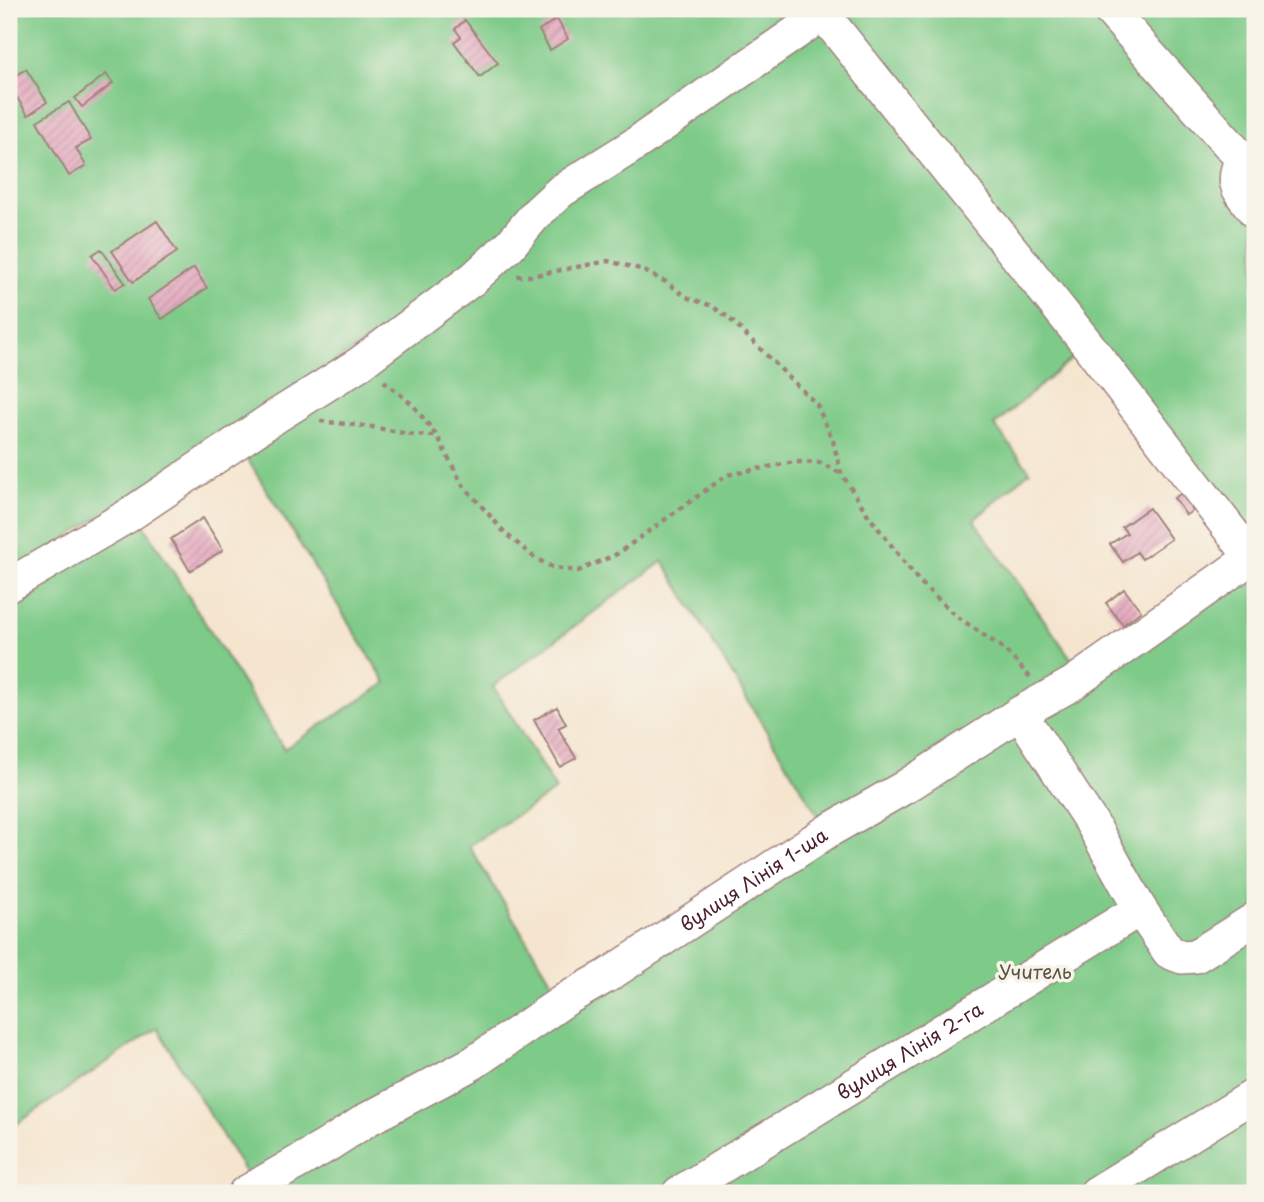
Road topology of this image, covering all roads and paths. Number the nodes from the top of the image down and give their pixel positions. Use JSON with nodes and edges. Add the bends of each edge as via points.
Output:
{"nodes":[{"id":1,"x":1109,"y":9,"type":"edge"},
{"id":2,"x":827,"y":11,"type":"edge"},
{"id":3,"x":1249,"y":160,"type":"edge"},
{"id":4,"x":1255,"y":212,"type":"edge"},
{"id":5,"x":516,"y":276,"type":"dead end"},
{"id":6,"x":359,"y":364,"type":"junction"},
{"id":7,"x":317,"y":421,"type":"dead end"},
{"id":8,"x":437,"y":436,"type":"junction"},
{"id":9,"x":841,"y":473,"type":"junction"},
{"id":10,"x":1253,"y":556,"type":"edge"},
{"id":11,"x":9,"y":585,"type":"edge"},
{"id":12,"x":1049,"y":697,"type":"junction"},
{"id":13,"x":1020,"y":713,"type":"junction"},
{"id":14,"x":1140,"y":909,"type":"junction"},
{"id":15,"x":1255,"y":919,"type":"edge"},
{"id":16,"x":1255,"y":1095,"type":"edge"},
{"id":17,"x":244,"y":1193,"type":"edge"},
{"id":18,"x":679,"y":1193,"type":"edge"},
{"id":19,"x":1096,"y":1193,"type":"edge"}],
"edges":[{"from":1,"to":3,"type":"lane"},
{"from":2,"to":6,"type":"lane","via":[[561,191],[474,278]]},
{"from":2,"to":10,"type":"lane"},
{"from":3,"to":4,"type":"lane","via":[[1235,173],[1238,188]]},
{"from":5,"to":9,"type":"path","via":[[608,261],[640,268],[686,297],[712,306],[817,405],[834,441]]},
{"from":6,"to":8,"type":"path","via":[[413,405]]},
{"from":6,"to":11,"type":"lane","via":[[126,517]]},
{"from":7,"to":8,"type":"path"},
{"from":8,"to":9,"type":"path","via":[[462,484],[506,534],[554,568],[578,571],[617,554],[727,475],[794,462],[821,463]]},
{"from":9,"to":12,"type":"path","via":[[918,580],[956,616],[1004,649]]},
{"from":10,"to":12,"type":"lane","name":"вулиця Лінія 1-ша"},
{"from":12,"to":13,"type":"lane","name":"вулиця Лінія 1-ша"},
{"from":13,"to":14,"type":"lane","via":[[1093,825]]},
{"from":13,"to":17,"type":"lane","name":"вулиця Лінія 1-ша","via":[[828,831],[473,1063]]},
{"from":14,"to":15,"type":"lane","via":[[1169,952],[1182,957],[1196,956]]},
{"from":14,"to":18,"type":"lane","name":"вулиця Лінія 2-га"},
{"from":16,"to":19,"type":"lane"}]}
